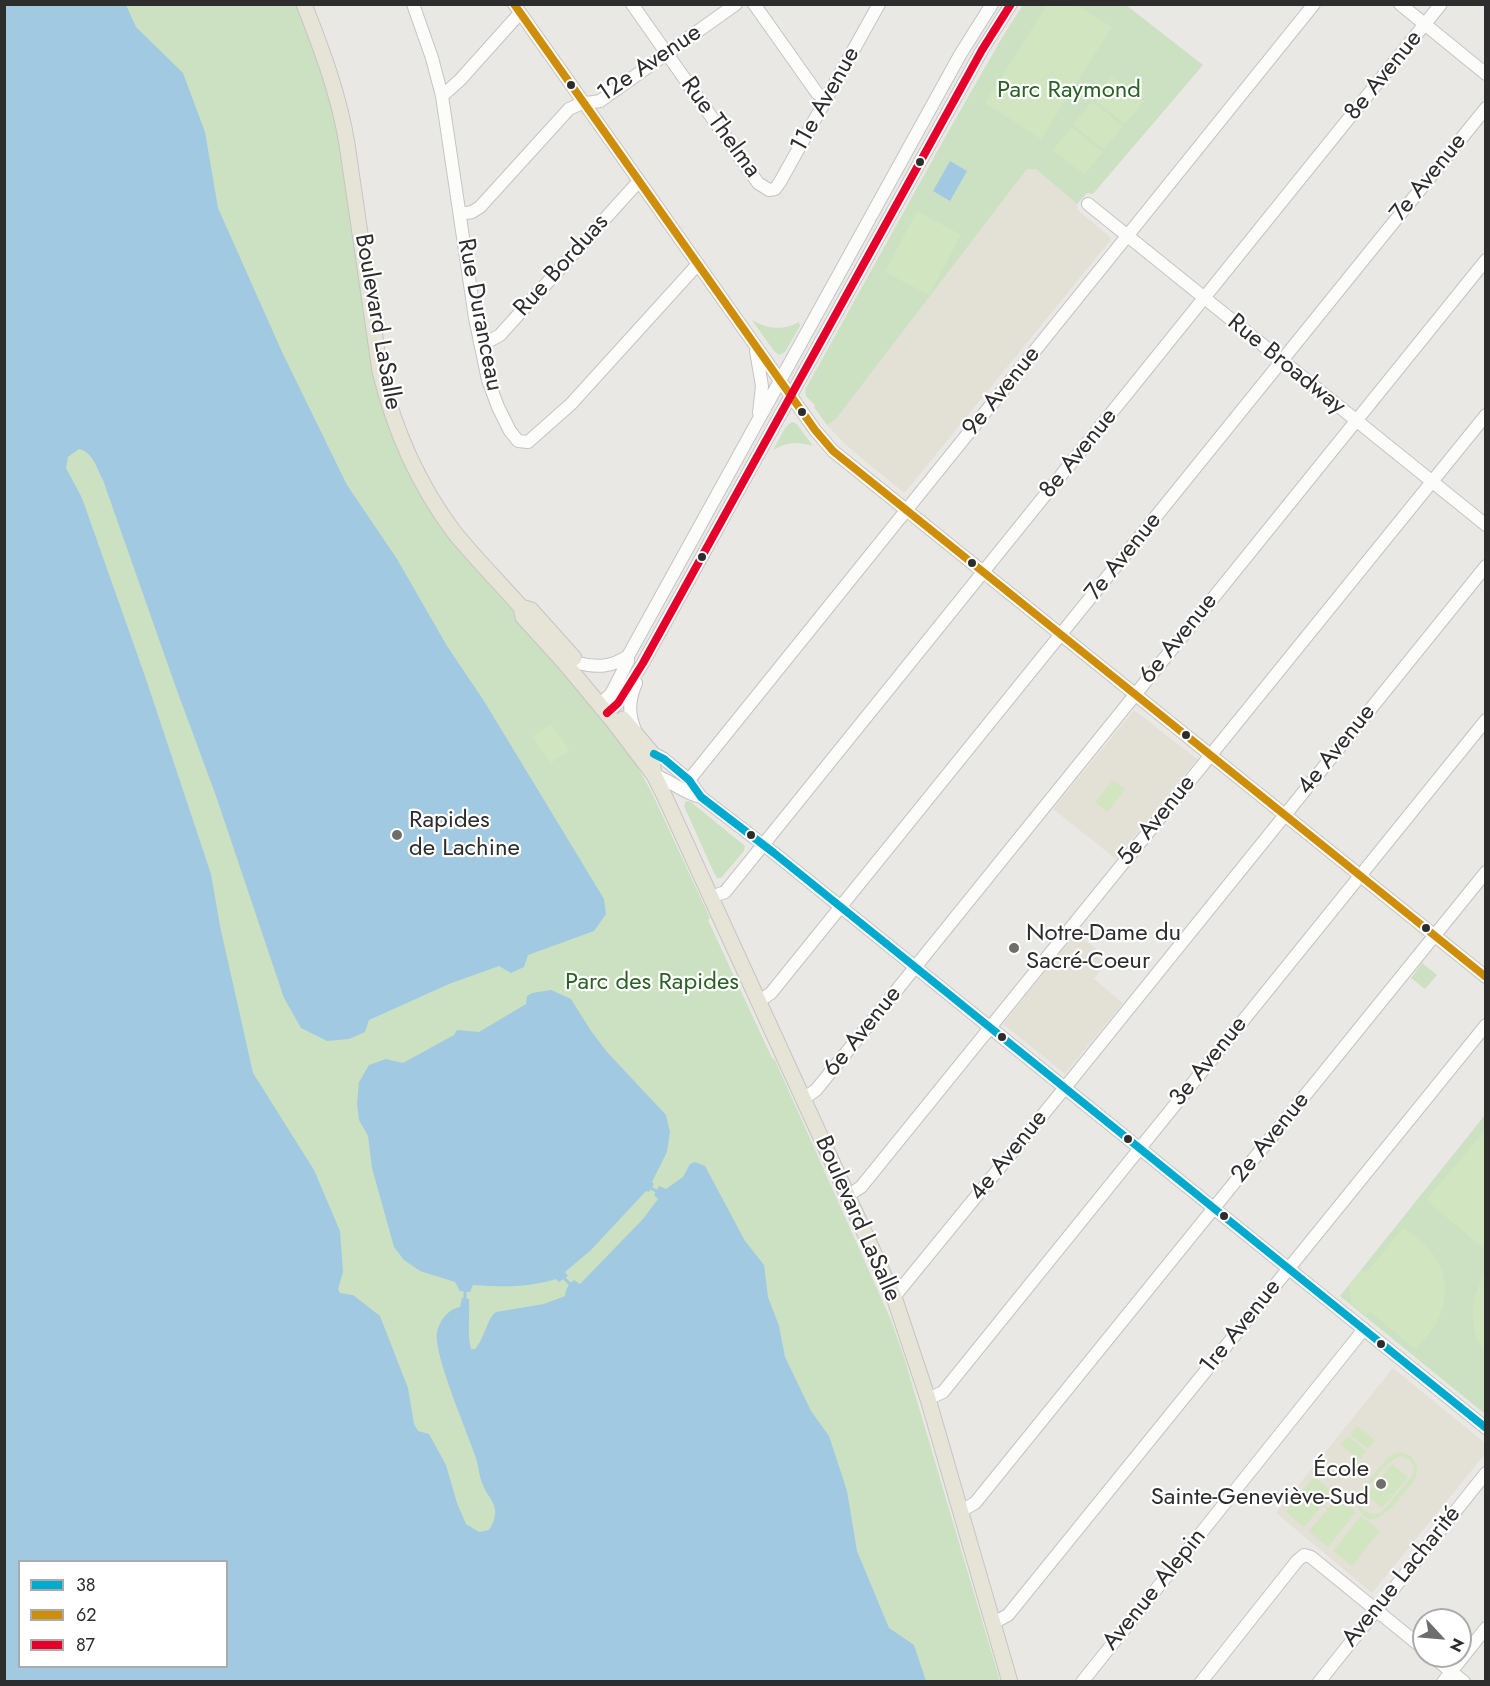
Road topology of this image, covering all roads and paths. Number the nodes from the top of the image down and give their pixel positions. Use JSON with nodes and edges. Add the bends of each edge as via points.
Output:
{"nodes":[{"id":1,"x":304,"y":4,"type":"edge"},
{"id":2,"x":413,"y":4,"type":"edge"},
{"id":3,"x":632,"y":4,"type":"edge"},
{"id":4,"x":736,"y":4,"type":"edge"},
{"id":5,"x":754,"y":4,"type":"edge"},
{"id":6,"x":879,"y":4,"type":"edge"},
{"id":7,"x":992,"y":4,"type":"edge"},
{"id":8,"x":1011,"y":4,"type":"edge"},
{"id":9,"x":1314,"y":4,"type":"edge"},
{"id":10,"x":1400,"y":4,"type":"edge"},
{"id":11,"x":1441,"y":4,"type":"edge"},
{"id":12,"x":517,"y":9,"type":"edge"},
{"id":13,"x":1425,"y":25,"type":"junction"},
{"id":14,"x":667,"y":54,"type":"junction"},
{"id":15,"x":1485,"y":74,"type":"edge"},
{"id":16,"x":442,"y":96,"type":"junction"},
{"id":17,"x":826,"y":100,"type":"junction"},
{"id":18,"x":584,"y":103,"type":"junction"},
{"id":19,"x":1485,"y":108,"type":"edge"},
{"id":20,"x":639,"y":181,"type":"junction"},
{"id":21,"x":769,"y":190,"type":"joint"},
{"id":22,"x":1088,"y":204,"type":"dead end"},
{"id":23,"x":460,"y":214,"type":"junction"},
{"id":24,"x":1127,"y":236,"type":"junction"},
{"id":25,"x":1485,"y":260,"type":"edge"},
{"id":26,"x":698,"y":264,"type":"junction"},
{"id":27,"x":1204,"y":298,"type":"junction"},
{"id":28,"x":753,"y":341,"type":"junction"},
{"id":29,"x":480,"y":343,"type":"junction"},
{"id":30,"x":1282,"y":360,"type":"junction"},
{"id":31,"x":781,"y":381,"type":"junction"},
{"id":32,"x":791,"y":396,"type":"junction"},
{"id":33,"x":1485,"y":415,"type":"edge"},
{"id":34,"x":1356,"y":421,"type":"junction"},
{"id":35,"x":755,"y":426,"type":"junction"},
{"id":36,"x":1432,"y":482,"type":"junction"},
{"id":37,"x":906,"y":510,"type":"junction"},
{"id":38,"x":1485,"y":525,"type":"edge"},
{"id":39,"x":1485,"y":566,"type":"edge"},
{"id":40,"x":984,"y":572,"type":"junction"},
{"id":41,"x":521,"y":607,"type":"junction"},
{"id":42,"x":1060,"y":635,"type":"junction"},
{"id":43,"x":628,"y":656,"type":"junction"},
{"id":44,"x":578,"y":663,"type":"junction"},
{"id":45,"x":642,"y":665,"type":"junction"},
{"id":46,"x":1135,"y":694,"type":"junction"},
{"id":47,"x":606,"y":707,"type":"junction"},
{"id":48,"x":1485,"y":720,"type":"edge"},
{"id":49,"x":640,"y":739,"type":"junction"},
{"id":50,"x":651,"y":753,"type":"junction"},
{"id":51,"x":1210,"y":755,"type":"junction"},
{"id":52,"x":654,"y":775,"type":"junction"},
{"id":53,"x":689,"y":780,"type":"junction"},
{"id":54,"x":701,"y":797,"type":"junction"},
{"id":55,"x":1285,"y":815,"type":"junction"},
{"id":56,"x":764,"y":845,"type":"junction"},
{"id":57,"x":1485,"y":872,"type":"edge"},
{"id":58,"x":1360,"y":876,"type":"junction"},
{"id":59,"x":711,"y":897,"type":"junction"},
{"id":60,"x":841,"y":907,"type":"junction"},
{"id":61,"x":1434,"y":936,"type":"junction"},
{"id":62,"x":915,"y":967,"type":"junction"},
{"id":63,"x":1485,"y":977,"type":"edge"},
{"id":64,"x":758,"y":1002,"type":"junction"},
{"id":65,"x":1485,"y":1026,"type":"edge"},
{"id":66,"x":990,"y":1028,"type":"junction"},
{"id":67,"x":1065,"y":1088,"type":"junction"},
{"id":68,"x":803,"y":1099,"type":"junction"},
{"id":69,"x":1139,"y":1148,"type":"junction"},
{"id":70,"x":847,"y":1196,"type":"junction"},
{"id":71,"x":1214,"y":1209,"type":"junction"},
{"id":72,"x":1288,"y":1268,"type":"junction"},
{"id":73,"x":894,"y":1297,"type":"junction"},
{"id":74,"x":1364,"y":1329,"type":"junction"},
{"id":75,"x":928,"y":1399,"type":"junction"},
{"id":76,"x":1485,"y":1428,"type":"edge"},
{"id":77,"x":1485,"y":1473,"type":"edge"},
{"id":78,"x":961,"y":1511,"type":"junction"},
{"id":79,"x":1376,"y":1610,"type":"junction"},
{"id":80,"x":993,"y":1623,"type":"junction"},
{"id":81,"x":1485,"y":1628,"type":"edge"},
{"id":82,"x":1412,"y":1639,"type":"edge"},
{"id":83,"x":1447,"y":1668,"type":"edge"},
{"id":84,"x":1451,"y":1671,"type":"junction"},
{"id":85,"x":1203,"y":1681,"type":"edge"},
{"id":86,"x":1010,"y":1682,"type":"edge"},
{"id":87,"x":1082,"y":1682,"type":"edge"},
{"id":88,"x":1319,"y":1682,"type":"edge"},
{"id":89,"x":1443,"y":1682,"type":"edge"},
{"id":90,"x":1464,"y":1682,"type":"edge"}],
"edges":[{"from":1,"to":41,"type":"main road","name":"Boulevard LaSalle","via":[[329,69],[345,128],[377,352],[396,425],[416,471],[446,520]]},
{"from":2,"to":16,"type":"street","name":"Rue Duranceau"},
{"from":3,"to":14,"type":"street","name":"Rue Thelma"},
{"from":4,"to":14,"type":"street","name":"12e Avenue"},
{"from":5,"to":17,"type":"street"},
{"from":6,"to":17,"type":"street","name":"11e Avenue"},
{"from":7,"to":31,"type":"street","via":[[960,55]]},
{"from":8,"to":32,"type":"street"},
{"from":9,"to":24,"type":"street","name":"9e Avenue"},
{"from":10,"to":13,"type":"street"},
{"from":11,"to":13,"type":"street","name":"8e Avenue"},
{"from":12,"to":16,"type":"street","via":[[460,80]]},
{"from":12,"to":18,"type":"street"},
{"from":13,"to":15,"type":"street"},
{"from":13,"to":27,"type":"street","name":"8e Avenue"},
{"from":14,"to":18,"type":"street","name":"12e Avenue","via":[[600,101]]},
{"from":14,"to":21,"type":"street","name":"Rue Thelma","via":[[758,183]]},
{"from":16,"to":23,"type":"street","name":"Rue Duranceau"},
{"from":17,"to":21,"type":"street","name":"11e Avenue","via":[[778,186]]},
{"from":18,"to":20,"type":"street"},
{"from":18,"to":23,"type":"street","name":"12e Avenue","via":[[568,109],[478,209]]},
{"from":19,"to":30,"type":"street","name":"7e Avenue"},
{"from":20,"to":26,"type":"street"},
{"from":20,"to":29,"type":"street","name":"Rue Borduas","via":[[500,335]]},
{"from":22,"to":24,"type":"street","name":"Rue Broadway"},
{"from":23,"to":29,"type":"street","name":"Rue Duranceau"},
{"from":24,"to":27,"type":"street","name":"Rue Broadway"},
{"from":24,"to":37,"type":"street","name":"9e Avenue"},
{"from":25,"to":34,"type":"street","name":"6e Avenue"},
{"from":26,"to":28,"type":"street"},
{"from":26,"to":29,"type":"street","name":"Rue Duranceau","via":[[571,405],[528,442],[514,437],[504,420],[488,380]]},
{"from":27,"to":30,"type":"street","name":"Rue Broadway"},
{"from":27,"to":40,"type":"street","name":"8e Avenue"},
{"from":28,"to":31,"type":"street"},
{"from":28,"to":35,"type":"street","via":[[762,386]]},
{"from":30,"to":34,"type":"street","name":"Rue Broadway"},
{"from":30,"to":42,"type":"street","name":"7e Avenue"},
{"from":31,"to":32,"type":"street"},
{"from":31,"to":35,"type":"street"},
{"from":32,"to":37,"type":"street","via":[[833,451]]},
{"from":32,"to":45,"type":"street"},
{"from":33,"to":36,"type":"street","name":"5e Avenue"},
{"from":34,"to":36,"type":"street","name":"Rue Broadway"},
{"from":34,"to":46,"type":"street","name":"6e Avenue"},
{"from":35,"to":43,"type":"street"},
{"from":36,"to":38,"type":"street","name":"Rue Broadway"},
{"from":36,"to":51,"type":"street","name":"5e Avenue"},
{"from":37,"to":40,"type":"street"},
{"from":37,"to":53,"type":"street","name":"9e Avenue"},
{"from":39,"to":55,"type":"street","name":"4e Avenue"},
{"from":40,"to":42,"type":"street"},
{"from":40,"to":56,"type":"street","name":"8e Avenue"},
{"from":41,"to":44,"type":"main road","name":"Boulevard LaSalle","via":[[531,610]]},
{"from":41,"to":47,"type":"main road","name":"Boulevard LaSalle","via":[[522,617]]},
{"from":42,"to":46,"type":"street"},
{"from":42,"to":60,"type":"street","name":"7e Avenue"},
{"from":43,"to":44,"type":"street","via":[[608,666]]},
{"from":43,"to":47,"type":"street"},
{"from":44,"to":47,"type":"main road","name":"Boulevard LaSalle"},
{"from":45,"to":47,"type":"street"},
{"from":45,"to":49,"type":"street","via":[[629,706]]},
{"from":46,"to":51,"type":"street"},
{"from":46,"to":62,"type":"street","name":"6e Avenue"},
{"from":47,"to":49,"type":"main road","name":"Boulevard LaSalle"},
{"from":47,"to":52,"type":"main road","name":"Boulevard LaSalle"},
{"from":48,"to":58,"type":"street","name":"3e Avenue"},
{"from":49,"to":50,"type":"main road","name":"Boulevard LaSalle"},
{"from":50,"to":52,"type":"main road","name":"Boulevard LaSalle"},
{"from":50,"to":53,"type":"street"},
{"from":51,"to":55,"type":"street"},
{"from":51,"to":66,"type":"street","name":"5e Avenue"},
{"from":52,"to":54,"type":"street"},
{"from":52,"to":59,"type":"main road","name":"Boulevard LaSalle"},
{"from":53,"to":54,"type":"street"},
{"from":54,"to":56,"type":"street"},
{"from":55,"to":58,"type":"street"},
{"from":55,"to":67,"type":"street","name":"4e Avenue"},
{"from":56,"to":59,"type":"street","name":"8e Avenue","via":[[725,891]]},
{"from":56,"to":60,"type":"street"},
{"from":57,"to":61,"type":"street","name":"2e Avenue"},
{"from":58,"to":61,"type":"street"},
{"from":58,"to":69,"type":"street","name":"3e Avenue"},
{"from":59,"to":64,"type":"main road","name":"Boulevard LaSalle"},
{"from":60,"to":62,"type":"street"},
{"from":60,"to":64,"type":"street","name":"7e Avenue","via":[[771,993]]},
{"from":61,"to":63,"type":"street"},
{"from":61,"to":71,"type":"street","name":"2e Avenue"},
{"from":62,"to":66,"type":"street"},
{"from":62,"to":68,"type":"street","name":"6e Avenue","via":[[816,1090]]},
{"from":64,"to":68,"type":"main road","name":"Boulevard LaSalle"},
{"from":65,"to":72,"type":"street","name":"1re Avenue"},
{"from":66,"to":67,"type":"street"},
{"from":66,"to":70,"type":"street","name":"5e Avenue","via":[[860,1189]]},
{"from":67,"to":69,"type":"street"},
{"from":67,"to":73,"type":"street","name":"4e Avenue"},
{"from":68,"to":70,"type":"main road","name":"Boulevard LaSalle"},
{"from":69,"to":71,"type":"street"},
{"from":69,"to":75,"type":"street","name":"3e Avenue","via":[[943,1392]]},
{"from":70,"to":73,"type":"main road","name":"Boulevard LaSalle"},
{"from":71,"to":72,"type":"street"},
{"from":71,"to":78,"type":"street","name":"2e Avenue","via":[[975,1503]]},
{"from":72,"to":74,"type":"street"},
{"from":72,"to":80,"type":"street","name":"1re Avenue","via":[[1008,1615]]},
{"from":73,"to":75,"type":"main road","name":"Boulevard LaSalle"},
{"from":74,"to":76,"type":"street"},
{"from":74,"to":87,"type":"street","name":"Avenue Alepin"},
{"from":75,"to":78,"type":"main road","name":"Boulevard LaSalle"},
{"from":77,"to":79,"type":"street","name":"Avenue Lacharité"},
{"from":78,"to":80,"type":"main road","name":"Boulevard LaSalle"},
{"from":79,"to":82,"type":"street"},
{"from":79,"to":85,"type":"street","via":[[1304,1555]]},
{"from":79,"to":88,"type":"street","name":"Avenue Lacharité"},
{"from":80,"to":86,"type":"main road","name":"Boulevard LaSalle"},
{"from":81,"to":84,"type":"street"},
{"from":83,"to":84,"type":"street"},
{"from":84,"to":89,"type":"street"},
{"from":84,"to":90,"type":"street"}]}
